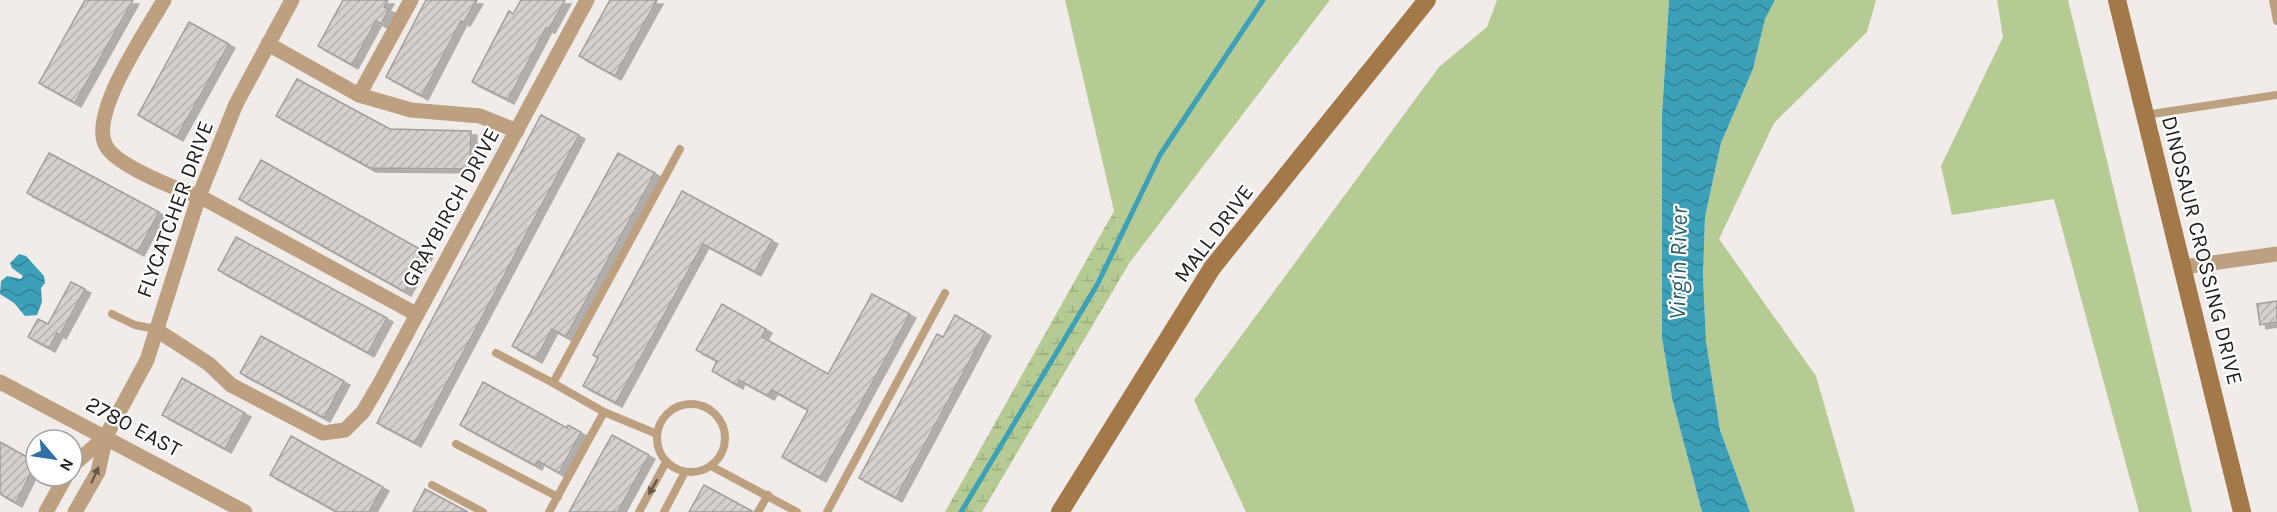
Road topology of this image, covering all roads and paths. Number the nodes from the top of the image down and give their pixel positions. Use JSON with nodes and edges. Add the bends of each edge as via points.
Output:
{"nodes":[{"id":1,"x":164,"y":0,"type":"edge"},
{"id":2,"x":292,"y":0,"type":"edge"},
{"id":3,"x":411,"y":0,"type":"edge"},
{"id":4,"x":587,"y":0,"type":"edge"},
{"id":5,"x":1427,"y":0,"type":"edge"},
{"id":6,"x":2116,"y":0,"type":"edge"},
{"id":7,"x":2273,"y":0,"type":"edge"},
{"id":8,"x":2277,"y":21,"type":"edge"},
{"id":9,"x":268,"y":44,"type":"junction"},
{"id":10,"x":359,"y":94,"type":"junction"},
{"id":11,"x":2277,"y":95,"type":"edge"},
{"id":12,"x":2145,"y":115,"type":"junction"},
{"id":13,"x":517,"y":131,"type":"junction"},
{"id":14,"x":680,"y":149,"type":"dead end"},
{"id":15,"x":199,"y":196,"type":"junction"},
{"id":16,"x":2277,"y":254,"type":"edge"},
{"id":17,"x":2183,"y":267,"type":"junction"},
{"id":18,"x":945,"y":293,"type":"dead end"},
{"id":19,"x":112,"y":314,"type":"dead end"},
{"id":20,"x":416,"y":314,"type":"junction"},
{"id":21,"x":154,"y":329,"type":"junction"},
{"id":22,"x":496,"y":353,"type":"dead end"},
{"id":23,"x":0,"y":382,"type":"edge"},
{"id":24,"x":553,"y":383,"type":"junction"},
{"id":25,"x":604,"y":412,"type":"junction"},
{"id":26,"x":657,"y":434,"type":"junction"},
{"id":27,"x":106,"y":436,"type":"junction"},
{"id":28,"x":456,"y":444,"type":"dead end"},
{"id":29,"x":84,"y":455,"type":"edge"},
{"id":30,"x":666,"y":462,"type":"junction"},
{"id":31,"x":711,"y":466,"type":"junction"},
{"id":32,"x":686,"y":472,"type":"junction"},
{"id":33,"x":432,"y":485,"type":"dead end"},
{"id":34,"x":59,"y":488,"type":"edge"},
{"id":35,"x":768,"y":495,"type":"junction"},
{"id":36,"x":558,"y":497,"type":"junction"},
{"id":37,"x":46,"y":512,"type":"edge"},
{"id":38,"x":75,"y":512,"type":"edge"},
{"id":39,"x":245,"y":512,"type":"edge"},
{"id":40,"x":483,"y":512,"type":"edge"},
{"id":41,"x":549,"y":512,"type":"edge"},
{"id":42,"x":639,"y":512,"type":"edge"},
{"id":43,"x":664,"y":512,"type":"edge"},
{"id":44,"x":759,"y":512,"type":"edge"},
{"id":45,"x":797,"y":512,"type":"edge"},
{"id":46,"x":827,"y":512,"type":"edge"},
{"id":47,"x":1060,"y":512,"type":"edge"},
{"id":48,"x":2242,"y":512,"type":"edge"}],
"edges":[{"from":1,"to":15,"type":"street","via":[[110,95],[101,125],[106,147],[124,161],[169,187]]},
{"from":2,"to":9,"type":"street","name":"FLYCATCHER DRIVE"},
{"from":3,"to":10,"type":"street"},
{"from":4,"to":13,"type":"street","name":"GRAYBIRCH DRIVE"},
{"from":5,"to":47,"type":"main road","name":"MALL DRIVE","via":[[1212,268]]},
{"from":6,"to":12,"type":"main road","name":"DINOSAUR CROSSING DRIVE"},
{"from":7,"to":8,"type":"lane"},
{"from":9,"to":10,"type":"street"},
{"from":9,"to":15,"type":"street","name":"FLYCATCHER DRIVE","via":[[236,104]]},
{"from":10,"to":13,"type":"street","via":[[411,110],[480,116]]},
{"from":11,"to":12,"type":"lane"},
{"from":12,"to":17,"type":"main road","name":"DINOSAUR CROSSING DRIVE"},
{"from":13,"to":20,"type":"street","name":"GRAYBIRCH DRIVE"},
{"from":14,"to":24,"type":"lane"},
{"from":15,"to":20,"type":"street"},
{"from":15,"to":21,"type":"street","name":"FLYCATCHER DRIVE"},
{"from":16,"to":17,"type":"street"},
{"from":17,"to":48,"type":"main road","name":"DINOSAUR CROSSING DRIVE"},
{"from":18,"to":46,"type":"lane"},
{"from":19,"to":21,"type":"lane","via":[[135,326]]},
{"from":20,"to":21,"type":"street","name":"GRAYBIRCH DRIVE","via":[[363,412],[345,430],[323,433],[241,391],[186,347]]},
{"from":21,"to":27,"type":"street","name":"FLYCATCHER DRIVE","via":[[147,360]]},
{"from":22,"to":24,"type":"lane"},
{"from":23,"to":27,"type":"street","name":"2780 EAST"},
{"from":24,"to":25,"type":"lane"},
{"from":25,"to":26,"type":"lane"},
{"from":25,"to":36,"type":"lane"},
{"from":26,"to":30,"type":"lane","via":[[660,454]]},
{"from":26,"to":31,"type":"lane","via":[[666,414],[676,407],[698,404],[709,408],[717,416],[725,437],[719,458]]},
{"from":27,"to":29,"type":"street","name":"FLYCATCHER DRIVE"},
{"from":38,"to":27,"type":"street","name":"FLYCATCHER DRIVE","one_way":true,"via":[[98,472]]},
{"from":27,"to":39,"type":"street","name":"2780 EAST"},
{"from":28,"to":36,"type":"lane"},
{"from":30,"to":32,"type":"lane"},
{"from":30,"to":42,"type":"lane","one_way":true},
{"from":31,"to":32,"type":"lane"},
{"from":31,"to":35,"type":"lane"},
{"from":32,"to":43,"type":"lane"},
{"from":33,"to":40,"type":"lane"},
{"from":34,"to":37,"type":"street"},
{"from":35,"to":44,"type":"lane"},
{"from":35,"to":45,"type":"lane"},
{"from":36,"to":41,"type":"lane"}]}
